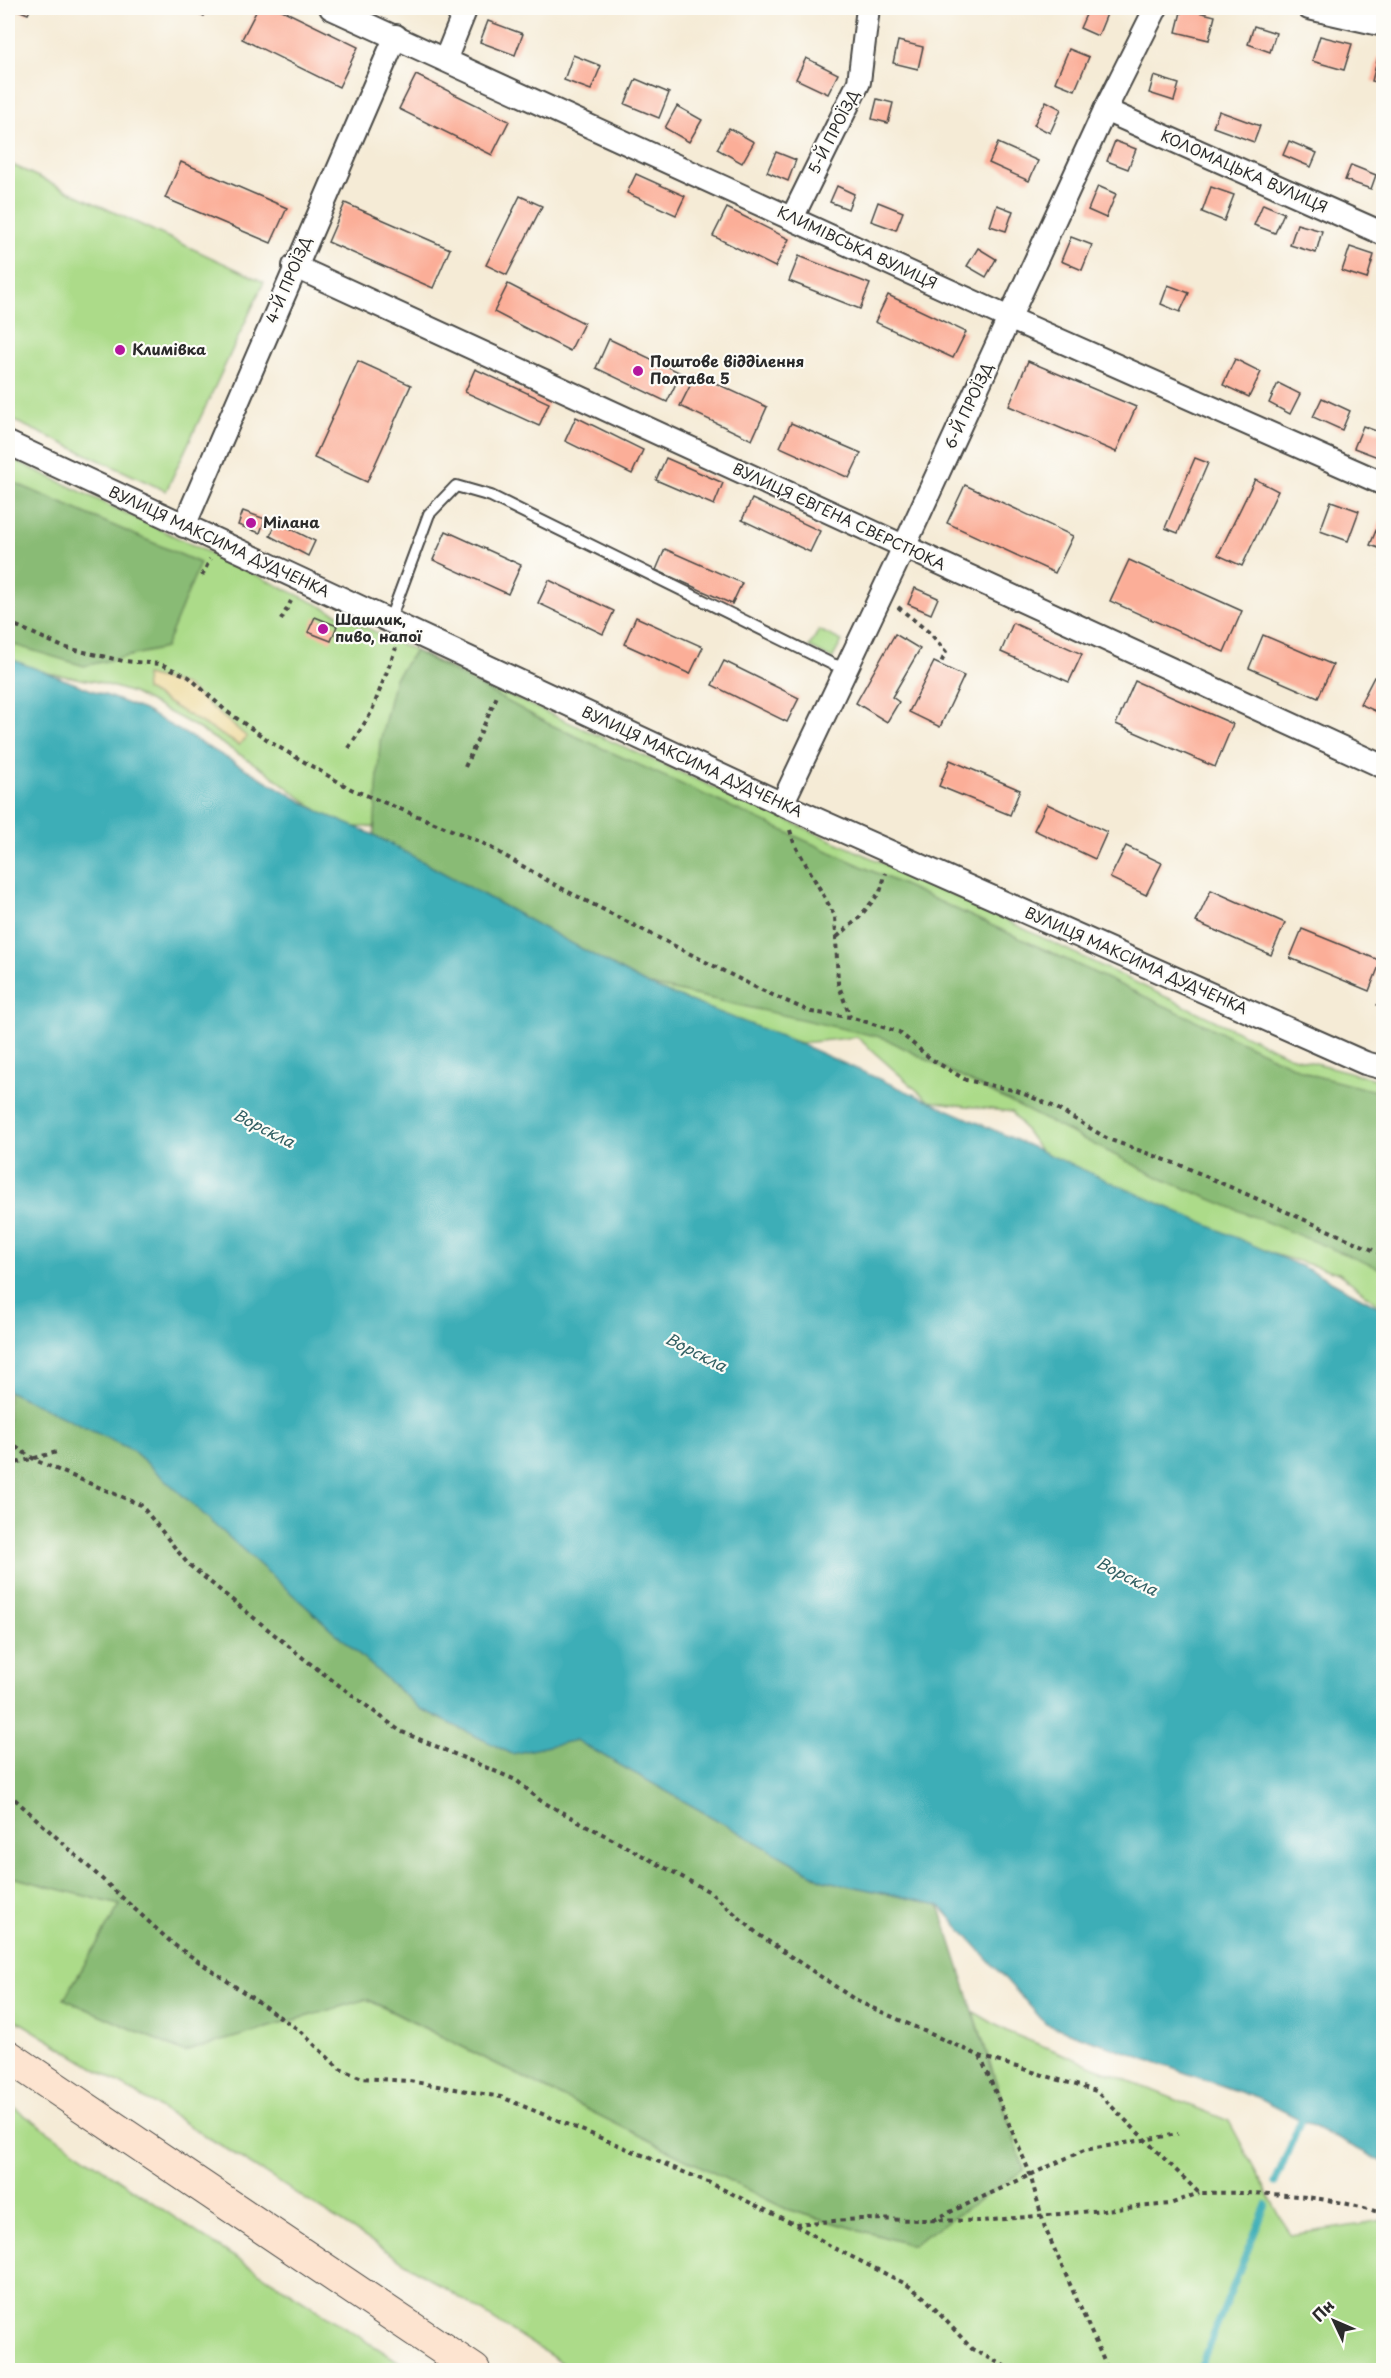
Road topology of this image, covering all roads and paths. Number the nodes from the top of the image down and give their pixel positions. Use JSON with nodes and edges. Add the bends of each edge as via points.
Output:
{"nodes":[{"id":1,"x":331,"y":8,"type":"edge"},
{"id":2,"x":466,"y":8,"type":"edge"},
{"id":3,"x":868,"y":8,"type":"edge"},
{"id":4,"x":1156,"y":8,"type":"edge"},
{"id":5,"x":1309,"y":8,"type":"edge"},
{"id":6,"x":1383,"y":25,"type":"edge"},
{"id":7,"x":396,"y":36,"type":"junction"},
{"id":8,"x":446,"y":58,"type":"junction"},
{"id":9,"x":1105,"y":110,"type":"junction"},
{"id":10,"x":792,"y":218,"type":"junction"},
{"id":11,"x":1383,"y":234,"type":"edge"},
{"id":12,"x":294,"y":266,"type":"junction"},
{"id":13,"x":1010,"y":318,"type":"junction"},
{"id":14,"x":8,"y":443,"type":"edge"},
{"id":15,"x":1383,"y":484,"type":"edge"},
{"id":16,"x":184,"y":526,"type":"junction"},
{"id":17,"x":904,"y":547,"type":"junction"},
{"id":18,"x":212,"y":556,"type":"dead end"},
{"id":19,"x":202,"y":576,"type":"dead end"},
{"id":20,"x":880,"y":598,"type":"junction"},
{"id":21,"x":291,"y":601,"type":"dead end"},
{"id":22,"x":281,"y":620,"type":"dead end"},
{"id":23,"x":8,"y":622,"type":"edge"},
{"id":24,"x":394,"y":630,"type":"junction"},
{"id":25,"x":940,"y":664,"type":"dead end"},
{"id":26,"x":847,"y":668,"type":"junction"},
{"id":27,"x":498,"y":692,"type":"dead end"},
{"id":28,"x":349,"y":748,"type":"dead end"},
{"id":29,"x":465,"y":767,"type":"dead end"},
{"id":30,"x":1383,"y":767,"type":"edge"},
{"id":31,"x":782,"y":804,"type":"junction"},
{"id":32,"x":900,"y":857,"type":"junction"},
{"id":33,"x":836,"y":937,"type":"junction"},
{"id":34,"x":850,"y":1017,"type":"junction"},
{"id":35,"x":1383,"y":1068,"type":"edge"},
{"id":36,"x":1383,"y":1256,"type":"edge"},
{"id":37,"x":8,"y":1442,"type":"edge"},
{"id":38,"x":57,"y":1452,"type":"dead end"},
{"id":39,"x":33,"y":1458,"type":"junction"},
{"id":40,"x":8,"y":1465,"type":"edge"},
{"id":41,"x":8,"y":1793,"type":"edge"},
{"id":42,"x":8,"y":2056,"type":"edge"},
{"id":43,"x":980,"y":2056,"type":"junction"},
{"id":44,"x":1178,"y":2134,"type":"dead end"},
{"id":45,"x":1146,"y":2140,"type":"junction"},
{"id":46,"x":1030,"y":2175,"type":"junction"},
{"id":47,"x":1199,"y":2193,"type":"junction"},
{"id":48,"x":1382,"y":2215,"type":"edge"},
{"id":49,"x":1042,"y":2216,"type":"junction"},
{"id":50,"x":932,"y":2220,"type":"junction"},
{"id":51,"x":794,"y":2224,"type":"junction"},
{"id":52,"x":474,"y":2370,"type":"edge"},
{"id":53,"x":1012,"y":2370,"type":"edge"},
{"id":54,"x":1108,"y":2370,"type":"edge"}],
"edges":[{"from":1,"to":7,"type":"street","name":"КЛИМІВСЬКА ВУЛИЦЯ"},
{"from":2,"to":8,"type":"street"},
{"from":3,"to":10,"type":"street","name":"5-Й ПРОЇЗД","via":[[860,82]]},
{"from":4,"to":9,"type":"street","name":"6-Й ПРОЇЗД"},
{"from":5,"to":6,"type":"street"},
{"from":7,"to":8,"type":"street","name":"КЛИМІВСЬКА ВУЛИЦЯ"},
{"from":7,"to":12,"type":"street","name":"4-Й ПРОЇЗД"},
{"from":8,"to":10,"type":"street","name":"КЛИМІВСЬКА ВУЛИЦЯ"},
{"from":9,"to":11,"type":"street","name":"КОЛОМАЦЬКА ВУЛИЦЯ"},
{"from":9,"to":13,"type":"street","name":"6-Й ПРОЇЗД"},
{"from":10,"to":13,"type":"street","name":"КЛИМІВСЬКА ВУЛИЦЯ"},
{"from":12,"to":16,"type":"street","name":"4-Й ПРОЇЗД"},
{"from":12,"to":17,"type":"street","name":"ВУЛИЦЯ ЄВГЕНА СВЕРСТЮКА"},
{"from":13,"to":15,"type":"street","name":"КЛИМІВСЬКА ВУЛИЦЯ"},
{"from":13,"to":17,"type":"street","name":"6-Й ПРОЇЗД"},
{"from":14,"to":16,"type":"street","name":"ВУЛИЦЯ МАКСИМА ДУДЧЕНКА"},
{"from":16,"to":24,"type":"street","name":"ВУЛИЦЯ МАКСИМА ДУДЧЕНКА"},
{"from":17,"to":20,"type":"street","name":"6-Й ПРОЇЗД"},
{"from":17,"to":30,"type":"street","name":"ВУЛИЦЯ ЄВГЕНА СВЕРСТЮКА"},
{"from":18,"to":19,"type":"path"},
{"from":20,"to":25,"type":"path","via":[[931,634],[946,652]]},
{"from":20,"to":26,"type":"street","name":"6-Й ПРОЇЗД"},
{"from":21,"to":22,"type":"path"},
{"from":23,"to":34,"type":"path","via":[[63,647],[123,661],[161,664],[189,677],[226,711],[274,745],[351,789],[481,842],[567,891],[811,1012]]},
{"from":24,"to":26,"type":"lane","via":[[429,514],[456,486],[491,496]]},
{"from":24,"to":28,"type":"path","via":[[371,712]]},
{"from":24,"to":31,"type":"street","name":"ВУЛИЦЯ МАКСИМА ДУДЧЕНКА"},
{"from":26,"to":31,"type":"street","name":"6-Й ПРОЇЗД"},
{"from":27,"to":29,"type":"path"},
{"from":31,"to":32,"type":"street","name":"ВУЛИЦЯ МАКСИМА ДУДЧЕНКА"},
{"from":31,"to":33,"type":"path","via":[[794,843],[835,916]]},
{"from":32,"to":33,"type":"path","via":[[858,920]]},
{"from":32,"to":35,"type":"street","name":"ВУЛИЦЯ МАКСИМА ДУДЧЕНКА"},
{"from":33,"to":34,"type":"path","via":[[838,983]]},
{"from":34,"to":36,"type":"path","via":[[899,1032],[931,1059],[966,1080],[1017,1091],[1055,1107],[1108,1139],[1185,1167]]},
{"from":37,"to":39,"type":"path"},
{"from":38,"to":39,"type":"path"},
{"from":39,"to":40,"type":"path"},
{"from":39,"to":43,"type":"path","via":[[141,1504],[188,1564],[400,1731],[516,1780],[541,1801],[710,1892],[759,1935],[857,2001]]},
{"from":41,"to":51,"type":"path","via":[[173,1944],[299,2030],[340,2069],[362,2078],[409,2081],[501,2097],[708,2182]]},
{"from":42,"to":52,"type":"main road"},
{"from":43,"to":45,"type":"path","via":[[1096,2091]]},
{"from":43,"to":46,"type":"path"},
{"from":44,"to":45,"type":"path"},
{"from":45,"to":46,"type":"path","via":[[1084,2150]]},
{"from":45,"to":47,"type":"path"},
{"from":46,"to":49,"type":"path"},
{"from":46,"to":50,"type":"path"},
{"from":47,"to":48,"type":"path","via":[[1244,2192],[1347,2202]]},
{"from":47,"to":49,"type":"path","via":[[1170,2205]]},
{"from":49,"to":50,"type":"path"},
{"from":49,"to":54,"type":"path"},
{"from":50,"to":51,"type":"path","via":[[860,2219]]},
{"from":51,"to":53,"type":"path","via":[[906,2284],[925,2298],[972,2349]]}]}
